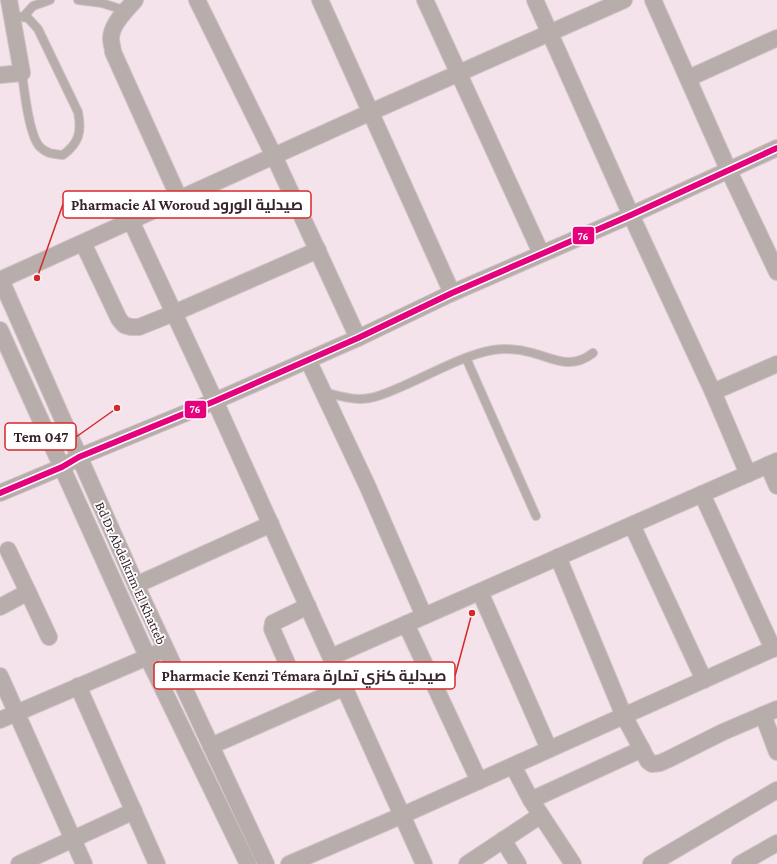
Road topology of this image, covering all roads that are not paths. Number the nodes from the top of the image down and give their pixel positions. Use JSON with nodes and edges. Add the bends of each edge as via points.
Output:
{"nodes":[{"id":1,"x":50,"y":0,"type":"edge"},
{"id":2,"x":78,"y":0,"type":"edge"},
{"id":3,"x":197,"y":0,"type":"edge"},
{"id":4,"x":320,"y":0,"type":"edge"},
{"id":5,"x":425,"y":0,"type":"edge"},
{"id":6,"x":535,"y":0,"type":"edge"},
{"id":7,"x":624,"y":0,"type":"edge"},
{"id":8,"x":653,"y":0,"type":"edge"},
{"id":9,"x":131,"y":5,"type":"edge"},
{"id":10,"x":14,"y":11,"type":"edge"},
{"id":11,"x":550,"y":33,"type":"junction"},
{"id":12,"x":777,"y":38,"type":"edge"},
{"id":13,"x":22,"y":73,"type":"junction"},
{"id":14,"x":458,"y":74,"type":"junction"},
{"id":15,"x":0,"y":75,"type":"edge"},
{"id":16,"x":689,"y":78,"type":"junction"},
{"id":17,"x":371,"y":112,"type":"junction"},
{"id":18,"x":777,"y":148,"type":"edge"},
{"id":19,"x":274,"y":156,"type":"junction"},
{"id":20,"x":728,"y":170,"type":"junction"},
{"id":21,"x":179,"y":198,"type":"junction"},
{"id":22,"x":631,"y":215,"type":"junction"},
{"id":23,"x":132,"y":221,"type":"junction"},
{"id":24,"x":83,"y":243,"type":"junction"},
{"id":25,"x":318,"y":250,"type":"junction"},
{"id":26,"x":541,"y":254,"type":"junction"},
{"id":27,"x":775,"y":263,"type":"edge"},
{"id":28,"x":0,"y":280,"type":"edge"},
{"id":29,"x":452,"y":293,"type":"junction"},
{"id":30,"x":174,"y":313,"type":"junction"},
{"id":31,"x":0,"y":330,"type":"edge"},
{"id":32,"x":358,"y":338,"type":"junction"},
{"id":33,"x":593,"y":353,"type":"dead end"},
{"id":34,"x":466,"y":358,"type":"junction"},
{"id":35,"x":308,"y":360,"type":"junction"},
{"id":36,"x":777,"y":364,"type":"edge"},
{"id":37,"x":323,"y":392,"type":"junction"},
{"id":38,"x":713,"y":392,"type":"junction"},
{"id":39,"x":215,"y":402,"type":"junction"},
{"id":40,"x":80,"y":457,"type":"junction"},
{"id":41,"x":772,"y":463,"type":"edge"},
{"id":42,"x":62,"y":467,"type":"junction"},
{"id":43,"x":748,"y":474,"type":"junction"},
{"id":44,"x":777,"y":486,"type":"edge"},
{"id":45,"x":0,"y":493,"type":"edge"},
{"id":46,"x":702,"y":494,"type":"junction"},
{"id":47,"x":536,"y":516,"type":"dead end"},
{"id":48,"x":271,"y":524,"type":"junction"},
{"id":49,"x":632,"y":525,"type":"junction"},
{"id":50,"x":8,"y":550,"type":"dead end"},
{"id":51,"x":558,"y":557,"type":"junction"},
{"id":52,"x":136,"y":585,"type":"junction"},
{"id":53,"x":28,"y":592,"type":"junction"},
{"id":54,"x":480,"y":592,"type":"junction"},
{"id":55,"x":308,"y":606,"type":"junction"},
{"id":56,"x":0,"y":607,"type":"edge"},
{"id":57,"x":424,"y":616,"type":"junction"},
{"id":58,"x":406,"y":624,"type":"junction"},
{"id":59,"x":49,"y":637,"type":"dead end"},
{"id":60,"x":775,"y":648,"type":"edge"},
{"id":61,"x":166,"y":649,"type":"junction"},
{"id":62,"x":331,"y":657,"type":"junction"},
{"id":63,"x":148,"y":658,"type":"junction"},
{"id":64,"x":290,"y":670,"type":"dead end"},
{"id":65,"x":0,"y":676,"type":"edge"},
{"id":66,"x":704,"y":680,"type":"junction"},
{"id":67,"x":78,"y":686,"type":"junction"},
{"id":68,"x":344,"y":687,"type":"junction"},
{"id":69,"x":16,"y":712,"type":"junction"},
{"id":70,"x":770,"y":712,"type":"edge"},
{"id":71,"x":624,"y":716,"type":"junction"},
{"id":72,"x":0,"y":720,"type":"edge"},
{"id":73,"x":211,"y":746,"type":"junction"},
{"id":74,"x":549,"y":749,"type":"junction"},
{"id":75,"x":642,"y":749,"type":"junction"},
{"id":76,"x":777,"y":752,"type":"edge"},
{"id":77,"x":513,"y":766,"type":"junction"},
{"id":78,"x":479,"y":781,"type":"junction"},
{"id":79,"x":777,"y":790,"type":"edge"},
{"id":80,"x":531,"y":800,"type":"junction"},
{"id":81,"x":134,"y":811,"type":"junction"},
{"id":82,"x":403,"y":815,"type":"junction"},
{"id":83,"x":541,"y":815,"type":"junction"},
{"id":84,"x":73,"y":839,"type":"junction"},
{"id":85,"x":503,"y":840,"type":"junction"},
{"id":86,"x":777,"y":843,"type":"edge"},
{"id":87,"x":19,"y":864,"type":"edge"},
{"id":88,"x":84,"y":864,"type":"edge"},
{"id":89,"x":156,"y":864,"type":"edge"},
{"id":90,"x":248,"y":864,"type":"edge"},
{"id":91,"x":266,"y":864,"type":"edge"},
{"id":92,"x":289,"y":864,"type":"edge"},
{"id":93,"x":424,"y":864,"type":"edge"},
{"id":94,"x":468,"y":864,"type":"edge"},
{"id":95,"x":518,"y":864,"type":"edge"},
{"id":96,"x":573,"y":864,"type":"edge"},
{"id":97,"x":651,"y":864,"type":"edge"},
{"id":98,"x":740,"y":864,"type":"edge"}],
"edges":[{"from":1,"to":10,"type":"lane"},
{"from":2,"to":9,"type":"lane"},
{"from":3,"to":19,"type":"street"},
{"from":4,"to":17,"type":"street"},
{"from":5,"to":14,"type":"street"},
{"from":6,"to":11,"type":"street"},
{"from":7,"to":11,"type":"street"},
{"from":8,"to":16,"type":"street"},
{"from":9,"to":21,"type":"street","via":[[113,29],[113,52]]},
{"from":10,"to":13,"type":"street"},
{"from":10,"to":13,"type":"lane","via":[[28,18],[38,28],[78,112],[81,124],[79,137],[73,148],[63,155],[49,154],[38,146],[30,126]]},
{"from":11,"to":14,"type":"street"},
{"from":11,"to":22,"type":"street"},
{"from":12,"to":16,"type":"street"},
{"from":13,"to":15,"type":"street"},
{"from":14,"to":17,"type":"street"},
{"from":14,"to":26,"type":"street"},
{"from":16,"to":20,"type":"street"},
{"from":17,"to":19,"type":"street"},
{"from":17,"to":29,"type":"street"},
{"from":18,"to":20,"type":"street"},
{"from":19,"to":21,"type":"street"},
{"from":19,"to":25,"type":"street"},
{"from":20,"to":22,"type":"street"},
{"from":20,"to":27,"type":"street"},
{"from":21,"to":23,"type":"street"},
{"from":22,"to":26,"type":"street"},
{"from":22,"to":38,"type":"street"},
{"from":23,"to":24,"type":"street"},
{"from":23,"to":30,"type":"street"},
{"from":24,"to":28,"type":"street"},
{"from":24,"to":30,"type":"street","via":[[124,325],[139,327]]},
{"from":25,"to":30,"type":"street"},
{"from":25,"to":32,"type":"street"},
{"from":26,"to":29,"type":"street"},
{"from":28,"to":40,"type":"street","name":"Bd Dr Abdelkrim El Khatteb"},
{"from":29,"to":32,"type":"street"},
{"from":30,"to":39,"type":"street"},
{"from":31,"to":42,"type":"street"},
{"from":32,"to":35,"type":"street"},
{"from":33,"to":34,"type":"lane","via":[[575,362],[508,348]]},
{"from":34,"to":37,"type":"lane","via":[[380,396],[359,399]]},
{"from":34,"to":47,"type":"lane"},
{"from":35,"to":37,"type":"street"},
{"from":35,"to":39,"type":"street"},
{"from":36,"to":38,"type":"street"},
{"from":37,"to":57,"type":"street"},
{"from":38,"to":43,"type":"street"},
{"from":39,"to":40,"type":"street"},
{"from":39,"to":48,"type":"street"},
{"from":40,"to":42,"type":"street"},
{"from":40,"to":52,"type":"street","name":"Bd Dr Abdelkrim El Khatteb"},
{"from":41,"to":43,"type":"street"},
{"from":41,"to":44,"type":"street"},
{"from":42,"to":45,"type":"street"},
{"from":42,"to":63,"type":"street"},
{"from":43,"to":46,"type":"street"},
{"from":46,"to":49,"type":"street"},
{"from":46,"to":60,"type":"street"},
{"from":48,"to":52,"type":"street"},
{"from":48,"to":55,"type":"street"},
{"from":49,"to":51,"type":"street"},
{"from":49,"to":66,"type":"street"},
{"from":50,"to":53,"type":"street"},
{"from":51,"to":54,"type":"street"},
{"from":51,"to":71,"type":"street"},
{"from":52,"to":61,"type":"street","name":"Bd Dr Abdelkrim El Khatteb"},
{"from":53,"to":56,"type":"street"},
{"from":53,"to":59,"type":"street"},
{"from":54,"to":57,"type":"street"},
{"from":54,"to":74,"type":"street"},
{"from":55,"to":62,"type":"street"},
{"from":55,"to":64,"type":"street","via":[[273,623],[272,629]]},
{"from":57,"to":58,"type":"street"},
{"from":58,"to":62,"type":"street"},
{"from":58,"to":78,"type":"street"},
{"from":60,"to":66,"type":"street"},
{"from":61,"to":63,"type":"street"},
{"from":61,"to":73,"type":"street","name":"Bd Dr Abdelkrim El Khatteb"},
{"from":62,"to":68,"type":"street"},
{"from":63,"to":67,"type":"street"},
{"from":63,"to":90,"type":"street"},
{"from":65,"to":69,"type":"street"},
{"from":66,"to":71,"type":"street"},
{"from":67,"to":69,"type":"street"},
{"from":67,"to":81,"type":"street"},
{"from":68,"to":73,"type":"street"},
{"from":68,"to":82,"type":"street"},
{"from":69,"to":72,"type":"street"},
{"from":69,"to":84,"type":"street"},
{"from":70,"to":75,"type":"street","via":[[660,763],[652,764],[648,761]]},
{"from":70,"to":76,"type":"street"},
{"from":71,"to":74,"type":"street"},
{"from":71,"to":75,"type":"street"},
{"from":73,"to":91,"type":"street","name":"Bd Dr Abdelkrim El Khatteb"},
{"from":74,"to":77,"type":"street"},
{"from":75,"to":80,"type":"street"},
{"from":77,"to":78,"type":"street"},
{"from":77,"to":80,"type":"street"},
{"from":78,"to":82,"type":"street"},
{"from":79,"to":97,"type":"street"},
{"from":80,"to":83,"type":"street"},
{"from":81,"to":84,"type":"street"},
{"from":81,"to":89,"type":"street"},
{"from":82,"to":92,"type":"street"},
{"from":82,"to":93,"type":"street"},
{"from":83,"to":85,"type":"street"},
{"from":83,"to":96,"type":"street"},
{"from":84,"to":87,"type":"street"},
{"from":84,"to":88,"type":"street"},
{"from":85,"to":94,"type":"street"},
{"from":85,"to":95,"type":"street"},
{"from":86,"to":98,"type":"street"}]}
